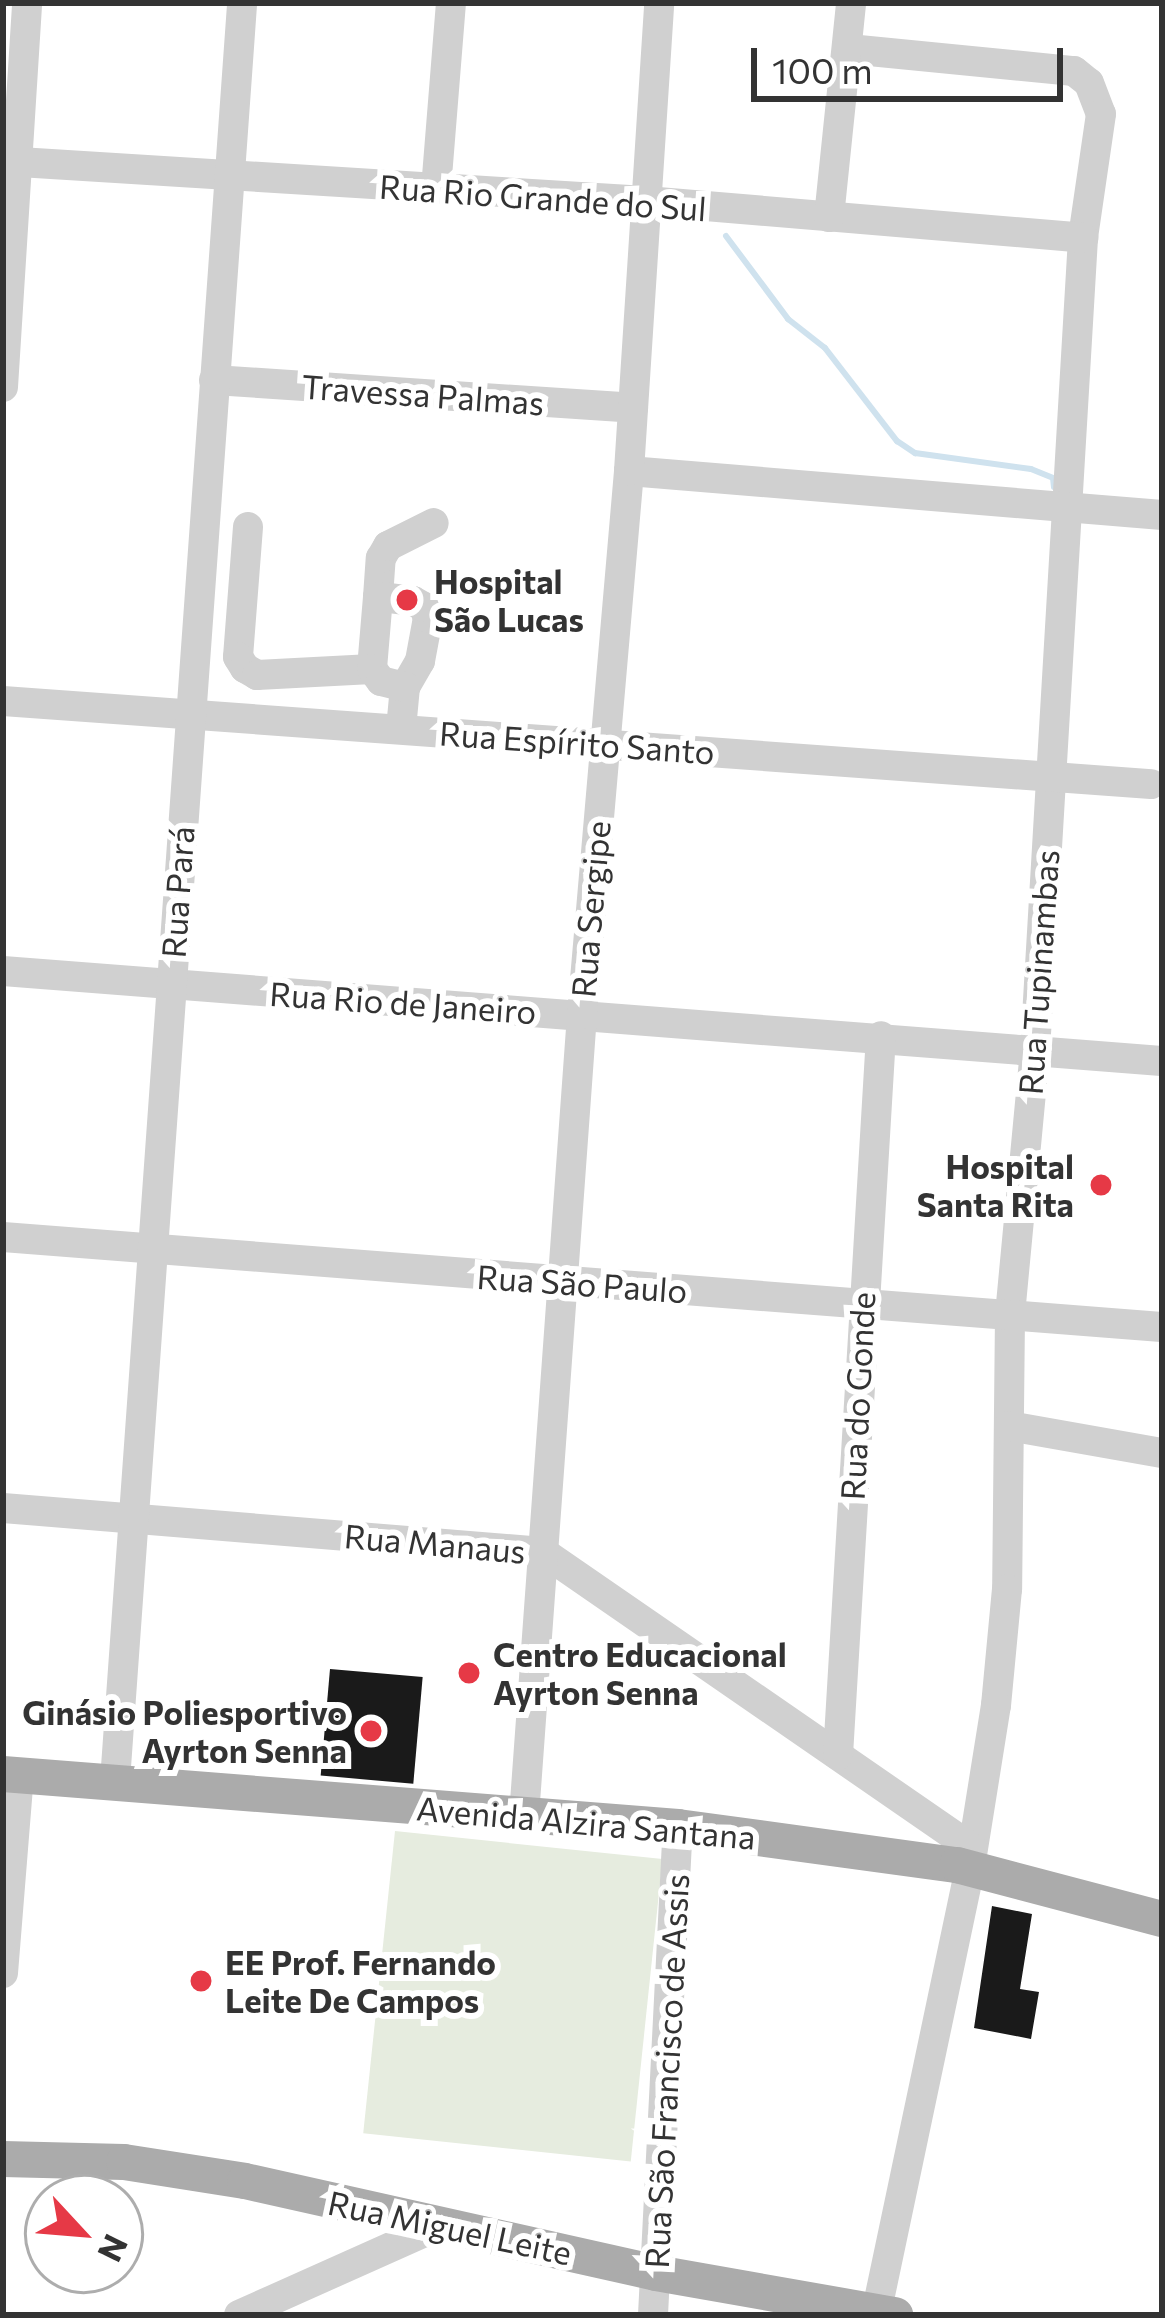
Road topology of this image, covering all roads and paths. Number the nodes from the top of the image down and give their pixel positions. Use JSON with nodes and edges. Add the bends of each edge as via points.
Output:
{"nodes":[{"id":1,"x":27,"y":3,"type":"edge"},
{"id":2,"x":242,"y":3,"type":"edge"},
{"id":3,"x":451,"y":3,"type":"edge"},
{"id":4,"x":659,"y":3,"type":"edge"},
{"id":5,"x":851,"y":3,"type":"edge"},
{"id":6,"x":848,"y":49,"type":"junction"},
{"id":7,"x":10,"y":162,"type":"edge"},
{"id":8,"x":230,"y":177,"type":"junction"},
{"id":9,"x":436,"y":189,"type":"junction"},
{"id":10,"x":646,"y":201,"type":"junction"},
{"id":11,"x":829,"y":217,"type":"junction"},
{"id":12,"x":1083,"y":238,"type":"junction"},
{"id":13,"x":214,"y":380,"type":"junction"},
{"id":14,"x":3,"y":387,"type":"edge"},
{"id":15,"x":633,"y":408,"type":"junction"},
{"id":16,"x":629,"y":471,"type":"junction"},
{"id":17,"x":1067,"y":506,"type":"junction"},
{"id":18,"x":1162,"y":514,"type":"edge"},
{"id":19,"x":434,"y":524,"type":"dead end"},
{"id":20,"x":248,"y":527,"type":"dead end"},
{"id":21,"x":378,"y":597,"type":"junction"},
{"id":22,"x":372,"y":669,"type":"junction"},
{"id":23,"x":405,"y":686,"type":"junction"},
{"id":24,"x":3,"y":701,"type":"edge"},
{"id":25,"x":190,"y":713,"type":"junction"},
{"id":26,"x":400,"y":729,"type":"junction"},
{"id":27,"x":603,"y":744,"type":"junction"},
{"id":28,"x":1050,"y":777,"type":"junction"},
{"id":29,"x":1151,"y":784,"type":"dead end"},
{"id":30,"x":3,"y":971,"type":"edge"},
{"id":31,"x":171,"y":986,"type":"junction"},
{"id":32,"x":582,"y":1014,"type":"junction"},
{"id":33,"x":881,"y":1036,"type":"junction"},
{"id":34,"x":1035,"y":1050,"type":"junction"},
{"id":35,"x":1162,"y":1061,"type":"edge"},
{"id":36,"x":3,"y":1237,"type":"edge"},
{"id":37,"x":156,"y":1249,"type":"junction"},
{"id":38,"x":562,"y":1282,"type":"junction"},
{"id":39,"x":862,"y":1303,"type":"junction"},
{"id":40,"x":1010,"y":1316,"type":"junction"},
{"id":41,"x":1162,"y":1327,"type":"edge"},
{"id":42,"x":1009,"y":1426,"type":"junction"},
{"id":43,"x":1162,"y":1453,"type":"edge"},
{"id":44,"x":3,"y":1508,"type":"edge"},
{"id":45,"x":134,"y":1517,"type":"junction"},
{"id":46,"x":543,"y":1552,"type":"junction"},
{"id":47,"x":838,"y":1755,"type":"junction"},
{"id":48,"x":11,"y":1775,"type":"edge"},
{"id":49,"x":116,"y":1781,"type":"junction"},
{"id":50,"x":524,"y":1816,"type":"junction"},
{"id":51,"x":678,"y":1827,"type":"junction"},
{"id":52,"x":971,"y":1858,"type":"junction"},
{"id":53,"x":1162,"y":1919,"type":"edge"},
{"id":54,"x":3,"y":1973,"type":"edge"},
{"id":55,"x":3,"y":2159,"type":"edge"},
{"id":56,"x":438,"y":2226,"type":"junction"},
{"id":57,"x":656,"y":2272,"type":"junction"},
{"id":58,"x":882,"y":2314,"type":"edge"},
{"id":59,"x":239,"y":2315,"type":"edge"},
{"id":60,"x":653,"y":2315,"type":"edge"}],
"edges":[{"from":1,"to":7,"type":"street"},
{"from":2,"to":8,"type":"street","name":"Rua Pará"},
{"from":3,"to":9,"type":"street"},
{"from":4,"to":10,"type":"street","name":"Rua Sergipe"},
{"from":5,"to":6,"type":"street"},
{"from":6,"to":11,"type":"street"},
{"from":6,"to":12,"type":"street","name":"Rua Tupinambas","via":[[1074,71],[1089,83],[1101,114]]},
{"from":7,"to":8,"type":"street","name":"Rua Rio Grande do Sul"},
{"from":7,"to":14,"type":"street"},
{"from":8,"to":9,"type":"street","name":"Rua Rio Grande do Sul"},
{"from":8,"to":13,"type":"street","name":"Rua Pará"},
{"from":9,"to":10,"type":"street","name":"Rua Rio Grande do Sul"},
{"from":10,"to":11,"type":"street","name":"Rua Rio Grande do Sul"},
{"from":10,"to":15,"type":"street","name":"Rua Sergipe"},
{"from":11,"to":12,"type":"street","name":"Rua Rio Grande do Sul"},
{"from":12,"to":17,"type":"street","name":"Rua Tupinambas"},
{"from":13,"to":15,"type":"street","name":"Travessa Palmas"},
{"from":13,"to":25,"type":"street","name":"Rua Pará"},
{"from":15,"to":16,"type":"street","name":"Rua Sergipe"},
{"from":16,"to":17,"type":"street"},
{"from":16,"to":27,"type":"street","name":"Rua Sergipe"},
{"from":17,"to":18,"type":"street"},
{"from":17,"to":28,"type":"street","name":"Rua Tupinambas"},
{"from":19,"to":21,"type":"street","via":[[388,546]]},
{"from":20,"to":22,"type":"street","via":[[238,657],[244,668],[257,675]]},
{"from":21,"to":22,"type":"street"},
{"from":21,"to":23,"type":"street","via":[[413,601],[428,618],[420,661]]},
{"from":22,"to":23,"type":"street","via":[[381,681]]},
{"from":23,"to":26,"type":"street"},
{"from":24,"to":25,"type":"street","name":"Rua Espírito Santo"},
{"from":25,"to":26,"type":"street","name":"Rua Espírito Santo"},
{"from":25,"to":31,"type":"street","name":"Rua Pará"},
{"from":26,"to":27,"type":"street","name":"Rua Espírito Santo"},
{"from":27,"to":28,"type":"street","name":"Rua Espírito Santo"},
{"from":27,"to":32,"type":"street","name":"Rua Sergipe"},
{"from":28,"to":29,"type":"street","name":"Rua Espírito Santo"},
{"from":28,"to":34,"type":"street","name":"Rua Tupinambas"},
{"from":30,"to":31,"type":"street","name":"Rua Rio de Janeiro"},
{"from":31,"to":32,"type":"street","name":"Rua Rio de Janeiro"},
{"from":31,"to":37,"type":"street","name":"Rua Pará"},
{"from":32,"to":33,"type":"street","name":"Rua Rio de Janeiro"},
{"from":32,"to":38,"type":"street","name":"Rua Sergipe"},
{"from":33,"to":34,"type":"street","name":"Rua Rio de Janeiro"},
{"from":33,"to":39,"type":"street","name":"Rua do Gonde"},
{"from":34,"to":35,"type":"street","name":"Rua Rio de Janeiro"},
{"from":34,"to":40,"type":"street","name":"Rua Tupinambas"},
{"from":36,"to":37,"type":"street","name":"Rua São Paulo"},
{"from":37,"to":38,"type":"street","name":"Rua São Paulo"},
{"from":37,"to":45,"type":"street","name":"Rua Pará"},
{"from":38,"to":39,"type":"street","name":"Rua São Paulo"},
{"from":38,"to":46,"type":"street","name":"Rua Sergipe"},
{"from":39,"to":40,"type":"street","name":"Rua São Paulo"},
{"from":39,"to":47,"type":"street","name":"Rua do Gonde"},
{"from":40,"to":41,"type":"street","name":"Rua São Paulo"},
{"from":40,"to":42,"type":"street","name":"Rua Tupinambas"},
{"from":42,"to":43,"type":"street"},
{"from":42,"to":52,"type":"street","name":"Rua Tupinambas","via":[[1007,1589]]},
{"from":44,"to":45,"type":"street","name":"Rua Manaus"},
{"from":45,"to":46,"type":"street","name":"Rua Manaus"},
{"from":45,"to":49,"type":"street","name":"Rua Pará"},
{"from":46,"to":47,"type":"street","name":"Rua Manaus"},
{"from":46,"to":50,"type":"street","name":"Rua Sergipe"},
{"from":47,"to":52,"type":"street","name":"Rua Manaus"},
{"from":48,"to":49,"type":"main road","name":"Avenida Alzira Santana"},
{"from":48,"to":54,"type":"street"},
{"from":49,"to":50,"type":"main road","name":"Avenida Alzira Santana"},
{"from":50,"to":51,"type":"main road","name":"Avenida Alzira Santana"},
{"from":51,"to":52,"type":"main road","name":"Avenida Alzira Santana"},
{"from":51,"to":57,"type":"street","name":"Rua São Francisco de Assis"},
{"from":52,"to":53,"type":"main road","name":"Avenida Alzira Santana"},
{"from":52,"to":58,"type":"street","name":"Rua Tupinambas"},
{"from":55,"to":56,"type":"main road","name":"Rua Miguel Leite","via":[[124,2162]]},
{"from":56,"to":57,"type":"main road","name":"Rua Miguel Leite"},
{"from":56,"to":59,"type":"street"},
{"from":57,"to":58,"type":"main road","name":"Rua Miguel Leite"},
{"from":57,"to":60,"type":"street","name":"Rua São Francisco de Assis"}]}
